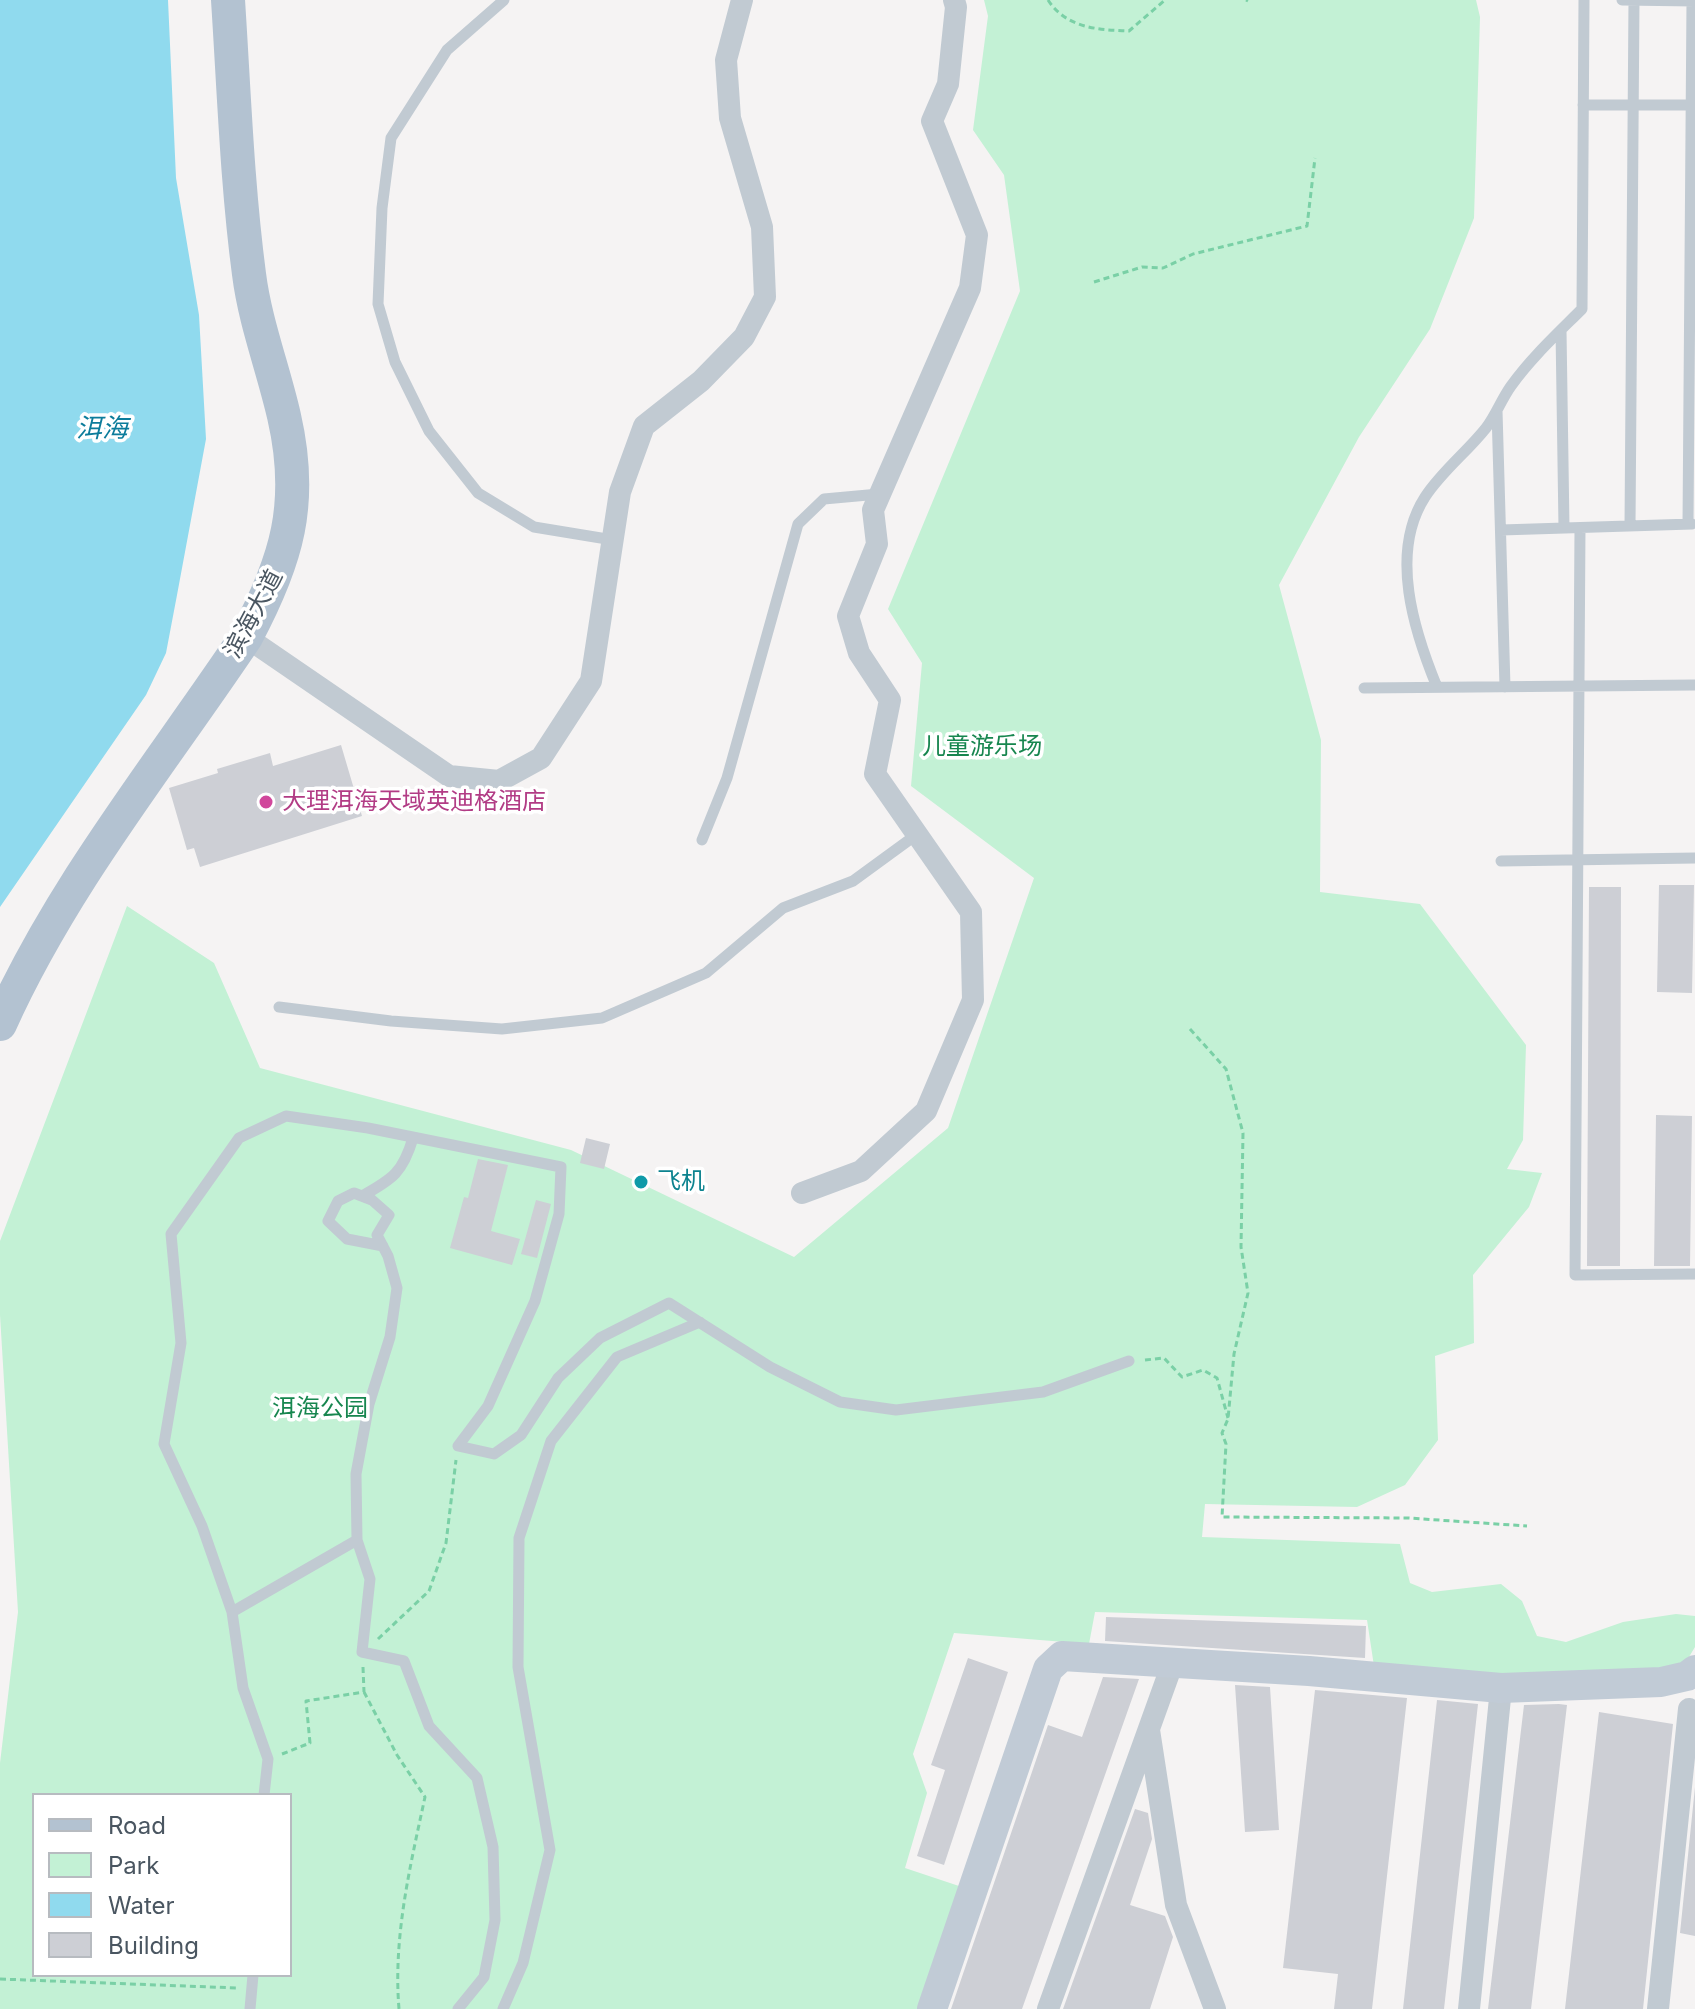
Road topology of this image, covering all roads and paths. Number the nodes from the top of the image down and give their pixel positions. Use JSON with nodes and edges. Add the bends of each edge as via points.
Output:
{"nodes":[{"id":1,"x":228,"y":0,"type":"edge"},
{"id":2,"x":504,"y":0,"type":"edge"},
{"id":3,"x":742,"y":0,"type":"edge"},
{"id":4,"x":954,"y":0,"type":"edge"},
{"id":5,"x":1048,"y":0,"type":"edge"},
{"id":6,"x":1165,"y":0,"type":"edge"},
{"id":7,"x":1584,"y":0,"type":"edge"},
{"id":8,"x":1622,"y":0,"type":"edge"},
{"id":9,"x":1634,"y":0,"type":"edge"},
{"id":10,"x":1694,"y":1,"type":"edge"},
{"id":11,"x":1583,"y":105,"type":"junction"},
{"id":12,"x":1633,"y":105,"type":"junction"},
{"id":13,"x":1693,"y":105,"type":"edge"},
{"id":14,"x":1315,"y":158,"type":"dead end"},
{"id":15,"x":1094,"y":282,"type":"dead end"},
{"id":16,"x":1561,"y":330,"type":"junction"},
{"id":17,"x":1497,"y":407,"type":"junction"},
{"id":18,"x":880,"y":494,"type":"junction"},
{"id":19,"x":1692,"y":524,"type":"edge"},
{"id":20,"x":1630,"y":526,"type":"junction"},
{"id":21,"x":1564,"y":528,"type":"junction"},
{"id":22,"x":1580,"y":528,"type":"junction"},
{"id":23,"x":1501,"y":530,"type":"junction"},
{"id":24,"x":613,"y":540,"type":"junction"},
{"id":25,"x":246,"y":637,"type":"junction"},
{"id":26,"x":1695,"y":685,"type":"edge"},
{"id":27,"x":1579,"y":686,"type":"junction"},
{"id":28,"x":1437,"y":687,"type":"junction"},
{"id":29,"x":1505,"y":687,"type":"junction"},
{"id":30,"x":1364,"y":688,"type":"dead end"},
{"id":31,"x":916,"y":835,"type":"junction"},
{"id":32,"x":702,"y":840,"type":"dead end"},
{"id":33,"x":1695,"y":858,"type":"edge"},
{"id":34,"x":1578,"y":860,"type":"junction"},
{"id":35,"x":1501,"y":861,"type":"dead end"},
{"id":36,"x":279,"y":1007,"type":"dead end"},
{"id":37,"x":0,"y":1024,"type":"edge"},
{"id":38,"x":1190,"y":1029,"type":"dead end"},
{"id":39,"x":413,"y":1138,"type":"junction"},
{"id":40,"x":802,"y":1193,"type":"dead end"},
{"id":41,"x":362,"y":1196,"type":"junction"},
{"id":42,"x":383,"y":1246,"type":"junction"},
{"id":43,"x":1695,"y":1274,"type":"edge"},
{"id":44,"x":700,"y":1322,"type":"junction"},
{"id":45,"x":1129,"y":1361,"type":"joint"},
{"id":46,"x":1228,"y":1419,"type":"junction"},
{"id":47,"x":458,"y":1446,"type":"junction"},
{"id":48,"x":1527,"y":1526,"type":"dead end"},
{"id":49,"x":357,"y":1540,"type":"junction"},
{"id":50,"x":232,"y":1612,"type":"junction"},
{"id":51,"x":362,"y":1652,"type":"junction"},
{"id":52,"x":1173,"y":1662,"type":"junction"},
{"id":53,"x":1695,"y":1670,"type":"edge"},
{"id":54,"x":1501,"y":1688,"type":"junction"},
{"id":55,"x":364,"y":1692,"type":"junction"},
{"id":56,"x":1689,"y":1709,"type":"dead end"},
{"id":57,"x":1148,"y":1725,"type":"junction"},
{"id":58,"x":268,"y":1759,"type":"junction"},
{"id":59,"x":264,"y":1793,"type":"edge"},
{"id":60,"x":253,"y":1977,"type":"edge"},
{"id":61,"x":0,"y":1979,"type":"edge"},
{"id":62,"x":253,"y":1989,"type":"junction"},
{"id":63,"x":250,"y":2009,"type":"edge"},
{"id":64,"x":399,"y":2009,"type":"edge"},
{"id":65,"x":458,"y":2009,"type":"edge"},
{"id":66,"x":503,"y":2009,"type":"edge"},
{"id":67,"x":932,"y":2009,"type":"edge"},
{"id":68,"x":1048,"y":2009,"type":"edge"},
{"id":69,"x":1215,"y":2009,"type":"edge"},
{"id":70,"x":1469,"y":2009,"type":"edge"},
{"id":71,"x":1658,"y":2009,"type":"edge"}],
"edges":[{"from":1,"to":25,"type":"main road","name":"滨海大道","via":[[249,278],[284,416],[293,495],[277,576]]},
{"from":2,"to":24,"type":"lane","via":[[447,50],[391,138],[378,304],[395,362],[429,431],[478,493],[534,527]]},
{"from":3,"to":24,"type":"street","via":[[726,60],[730,118],[762,227],[765,297],[744,337],[701,381],[644,426],[620,492]]},
{"from":4,"to":18,"type":"street","via":[[948,84],[932,121],[977,235],[970,288]]},
{"from":5,"to":6,"type":"path","via":[[1067,20],[1096,30],[1129,31]]},
{"from":7,"to":11,"type":"lane"},
{"from":8,"to":9,"type":"lane"},
{"from":9,"to":10,"type":"lane"},
{"from":9,"to":12,"type":"lane"},
{"from":10,"to":13,"type":"lane"},
{"from":11,"to":12,"type":"lane"},
{"from":11,"to":16,"type":"lane","via":[[1582,309]]},
{"from":12,"to":13,"type":"lane"},
{"from":12,"to":20,"type":"lane"},
{"from":13,"to":19,"type":"lane"},
{"from":14,"to":15,"type":"path","via":[[1307,226],[1193,254],[1163,268],[1142,267]]},
{"from":16,"to":17,"type":"lane"},
{"from":16,"to":21,"type":"lane"},
{"from":17,"to":23,"type":"lane"},
{"from":17,"to":28,"type":"lane","via":[[1489,424],[1427,494],[1413,524],[1410,599]]},
{"from":18,"to":31,"type":"street","via":[[873,510],[877,544],[848,616],[859,653],[890,700],[875,774]]},
{"from":18,"to":32,"type":"lane","via":[[824,499],[798,524],[727,778]]},
{"from":19,"to":20,"type":"lane"},
{"from":20,"to":22,"type":"lane"},
{"from":21,"to":22,"type":"lane"},
{"from":21,"to":23,"type":"lane"},
{"from":22,"to":27,"type":"lane"},
{"from":23,"to":29,"type":"lane"},
{"from":24,"to":25,"type":"street","via":[[591,681],[541,758],[499,781],[449,776]]},
{"from":25,"to":37,"type":"main road","name":"滨海大道","via":[[93,856]]},
{"from":26,"to":27,"type":"lane"},
{"from":27,"to":29,"type":"lane"},
{"from":27,"to":34,"type":"lane"},
{"from":28,"to":29,"type":"lane"},
{"from":28,"to":30,"type":"lane"},
{"from":31,"to":36,"type":"lane","via":[[853,881],[783,908],[706,973],[602,1018],[502,1029]]},
{"from":31,"to":40,"type":"street","via":[[971,912],[973,1000],[926,1111],[861,1171]]},
{"from":33,"to":34,"type":"lane"},
{"from":34,"to":35,"type":"lane"},
{"from":34,"to":43,"type":"lane","via":[[1575,1275]]},
{"from":38,"to":46,"type":"path","via":[[1226,1069],[1243,1133],[1241,1247],[1248,1293],[1234,1354]]},
{"from":39,"to":41,"type":"lane","via":[[406,1162],[390,1181]]},
{"from":39,"to":47,"type":"lane","via":[[561,1167],[559,1214],[535,1301],[488,1406]]},
{"from":39,"to":50,"type":"lane","via":[[286,1116],[239,1138],[171,1234],[181,1343],[164,1444],[202,1526]]},
{"from":41,"to":42,"type":"lane","via":[[389,1215],[377,1235]]},
{"from":41,"to":42,"type":"lane","via":[[354,1193],[338,1201],[328,1221],[347,1239]]},
{"from":42,"to":49,"type":"lane","via":[[397,1288],[356,1474]]},
{"from":44,"to":45,"type":"lane","via":[[770,1367],[840,1402],[896,1410],[1043,1392]]},
{"from":44,"to":47,"type":"lane","via":[[669,1303],[600,1338],[558,1378],[521,1435],[494,1454]]},
{"from":44,"to":66,"type":"lane","via":[[617,1357],[551,1441],[519,1538],[518,1667],[550,1850],[523,1963]]},
{"from":45,"to":46,"type":"path","via":[[1164,1358],[1182,1377],[1203,1370],[1217,1378]]},
{"from":46,"to":48,"type":"path","via":[[1222,1433],[1222,1517],[1408,1518]]},
{"from":47,"to":51,"type":"path","via":[[446,1543],[429,1591]]},
{"from":49,"to":50,"type":"lane"},
{"from":49,"to":51,"type":"lane","via":[[370,1579]]},
{"from":50,"to":58,"type":"lane","via":[[243,1688]]},
{"from":51,"to":55,"type":"path"},
{"from":51,"to":65,"type":"lane","via":[[404,1661],[429,1726],[477,1778],[493,1847],[495,1920],[484,1977]]},
{"from":52,"to":54,"type":"street"},
{"from":52,"to":57,"type":"street"},
{"from":52,"to":67,"type":"street","via":[[1062,1656],[1048,1669]]},
{"from":53,"to":54,"type":"street","via":[[1661,1682]]},
{"from":54,"to":70,"type":"street"},
{"from":55,"to":58,"type":"path","via":[[306,1701],[310,1743]]},
{"from":55,"to":64,"type":"path","via":[[425,1797],[404,1895],[396,1970]]},
{"from":56,"to":71,"type":"street"},
{"from":57,"to":68,"type":"street"},
{"from":57,"to":69,"type":"street","via":[[1176,1905]]},
{"from":58,"to":59,"type":"lane"},
{"from":60,"to":62,"type":"lane"},
{"from":61,"to":62,"type":"path"},
{"from":62,"to":63,"type":"lane"}]}
